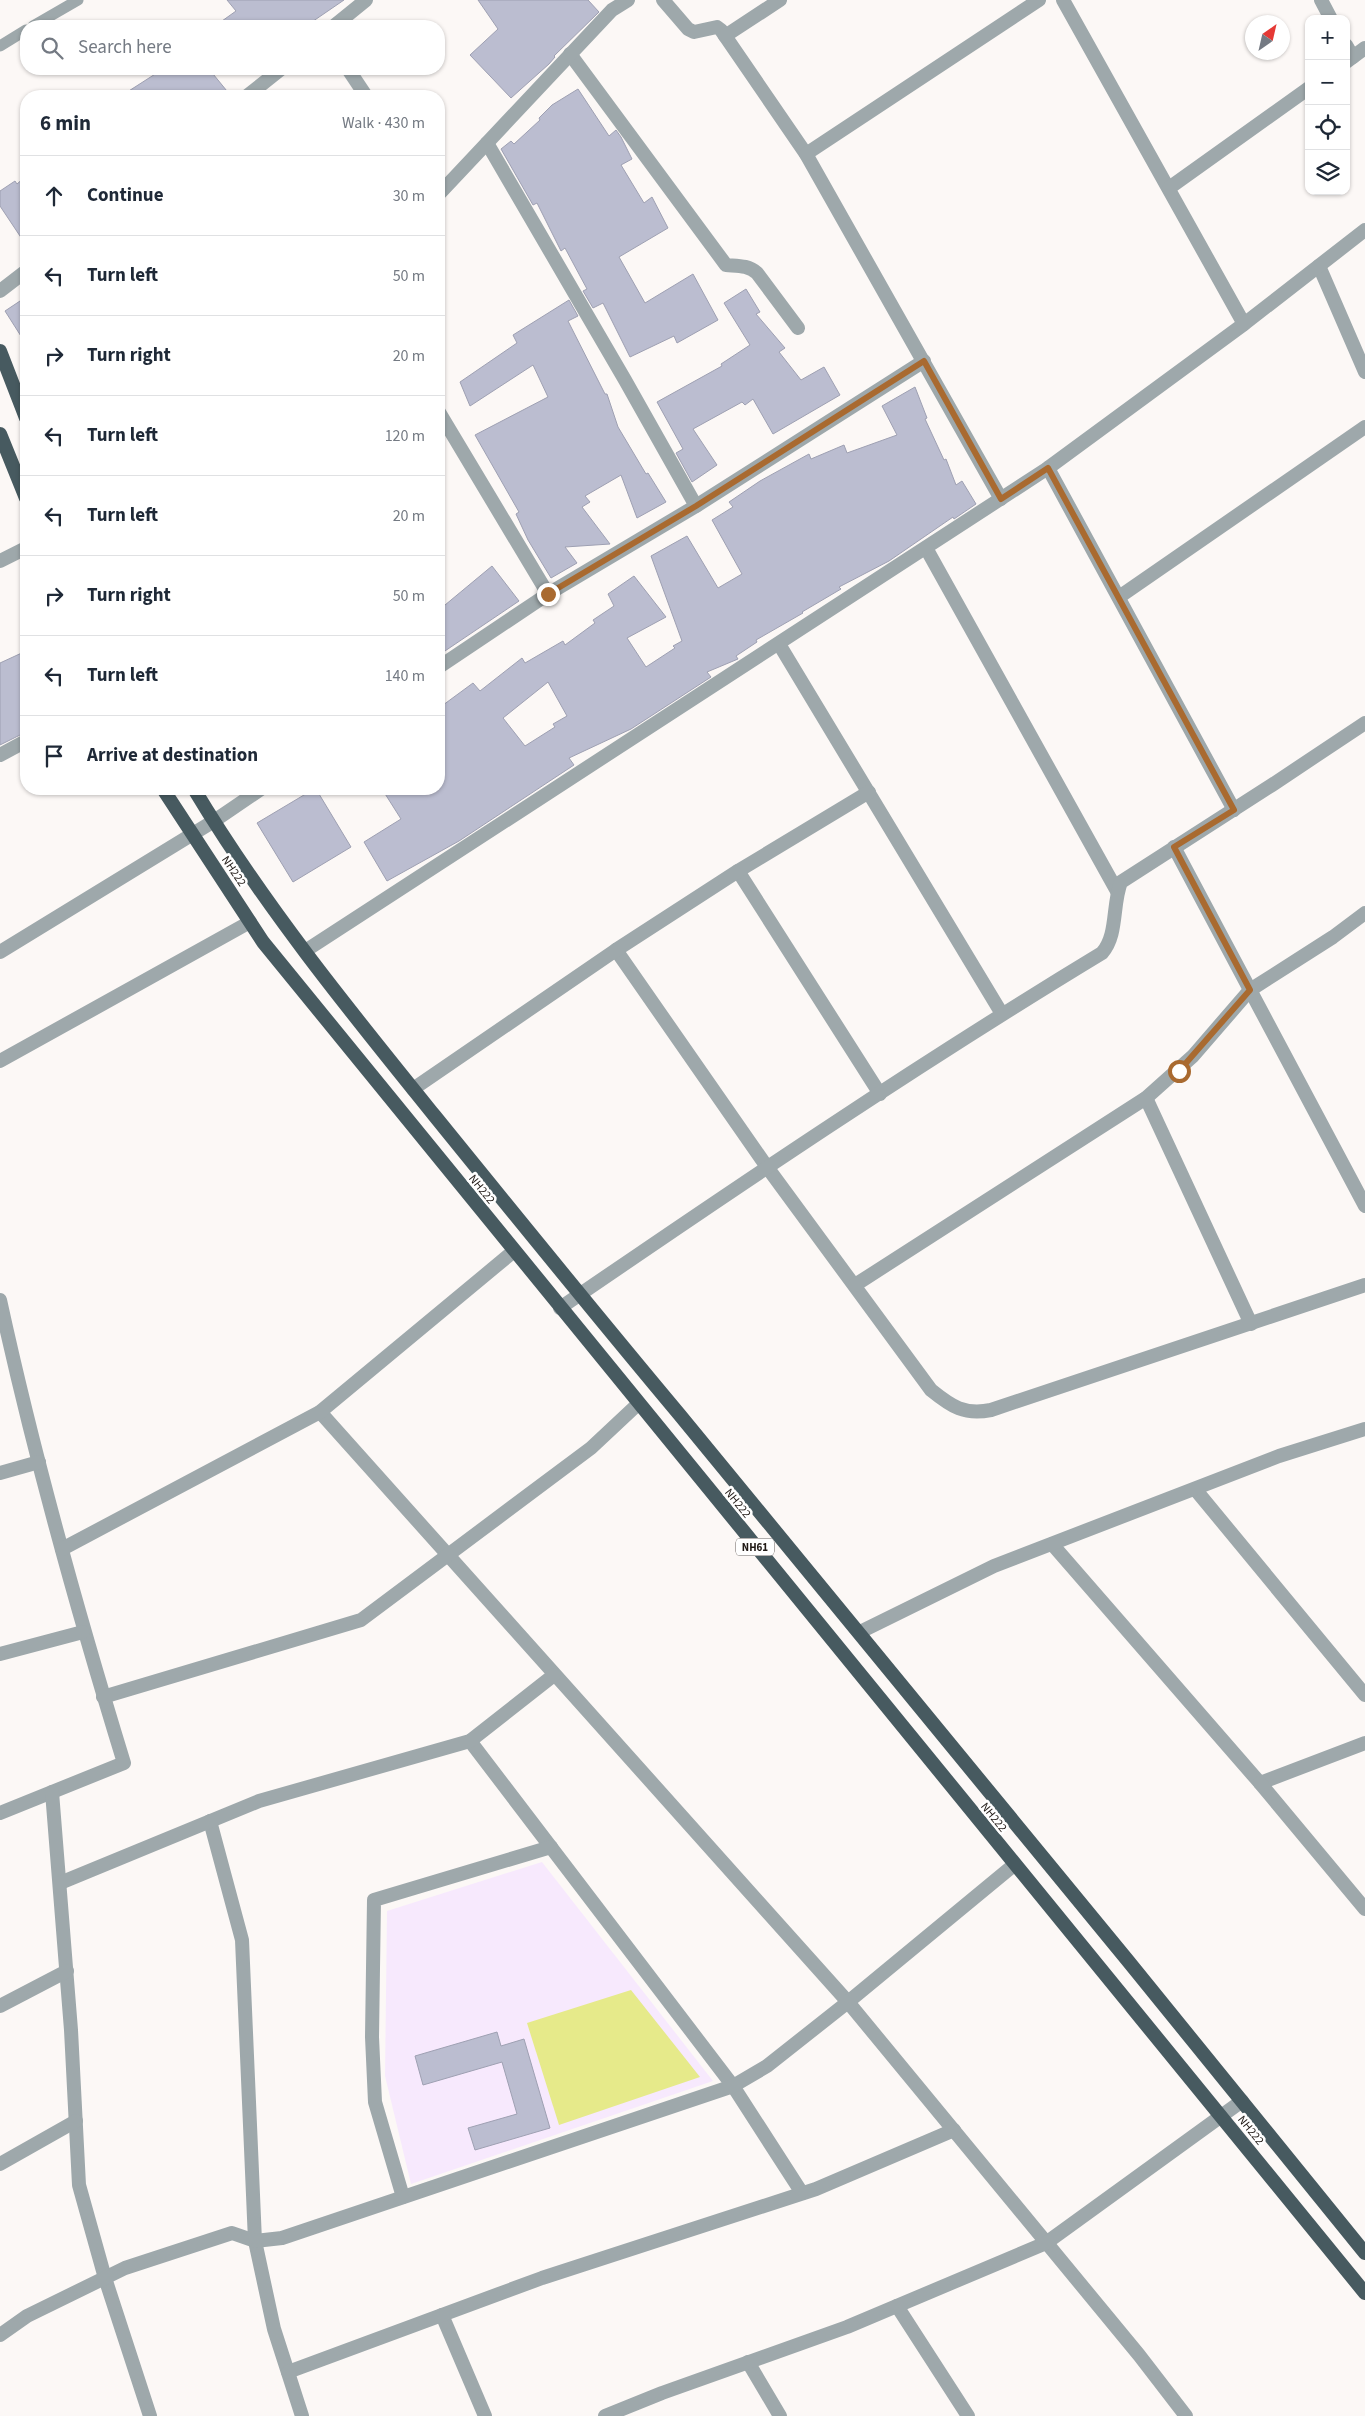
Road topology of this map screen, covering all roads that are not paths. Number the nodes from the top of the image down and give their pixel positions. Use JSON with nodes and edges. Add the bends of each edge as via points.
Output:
{"nodes":[{"id":1,"x":78,"y":0,"type":"edge"},
{"id":2,"x":366,"y":0,"type":"edge"},
{"id":3,"x":628,"y":0,"type":"edge"},
{"id":4,"x":663,"y":0,"type":"edge"},
{"id":5,"x":780,"y":0,"type":"edge"},
{"id":6,"x":1039,"y":0,"type":"edge"},
{"id":7,"x":1063,"y":0,"type":"edge"},
{"id":8,"x":1321,"y":0,"type":"edge"},
{"id":9,"x":1330,"y":15,"type":"edge"},
{"id":10,"x":43,"y":20,"type":"edge"},
{"id":11,"x":341,"y":20,"type":"edge"},
{"id":12,"x":20,"y":34,"type":"edge"},
{"id":13,"x":725,"y":36,"type":"junction"},
{"id":14,"x":0,"y":46,"type":"edge"},
{"id":15,"x":1365,"y":48,"type":"edge"},
{"id":16,"x":570,"y":54,"type":"junction"},
{"id":17,"x":1350,"y":54,"type":"edge"},
{"id":18,"x":273,"y":75,"type":"edge"},
{"id":19,"x":352,"y":75,"type":"edge"},
{"id":20,"x":255,"y":90,"type":"edge"},
{"id":21,"x":362,"y":90,"type":"edge"},
{"id":22,"x":1305,"y":91,"type":"edge"},
{"id":23,"x":487,"y":142,"type":"junction"},
{"id":24,"x":806,"y":154,"type":"junction"},
{"id":25,"x":445,"y":188,"type":"edge"},
{"id":26,"x":1169,"y":188,"type":"junction"},
{"id":27,"x":1365,"y":230,"type":"edge"},
{"id":28,"x":1319,"y":266,"type":"junction"},
{"id":29,"x":20,"y":276,"type":"edge"},
{"id":30,"x":0,"y":292,"type":"edge"},
{"id":31,"x":1244,"y":324,"type":"junction"},
{"id":32,"x":798,"y":328,"type":"dead end"},
{"id":33,"x":0,"y":350,"type":"edge"},
{"id":34,"x":924,"y":361,"type":"junction"},
{"id":35,"x":1365,"y":372,"type":"edge"},
{"id":36,"x":20,"y":402,"type":"edge"},
{"id":37,"x":445,"y":422,"type":"edge"},
{"id":38,"x":1365,"y":427,"type":"edge"},
{"id":39,"x":0,"y":434,"type":"edge"},
{"id":40,"x":1048,"y":468,"type":"junction"},
{"id":41,"x":20,"y":483,"type":"edge"},
{"id":42,"x":1001,"y":499,"type":"junction"},
{"id":43,"x":696,"y":506,"type":"junction"},
{"id":44,"x":926,"y":548,"type":"junction"},
{"id":45,"x":20,"y":551,"type":"edge"},
{"id":46,"x":0,"y":561,"type":"edge"},
{"id":47,"x":548,"y":594,"type":"junction"},
{"id":48,"x":1119,"y":597,"type":"junction"},
{"id":49,"x":779,"y":644,"type":"junction"},
{"id":50,"x":445,"y":663,"type":"edge"},
{"id":51,"x":1365,"y":723,"type":"edge"},
{"id":52,"x":20,"y":744,"type":"edge"},
{"id":53,"x":0,"y":755,"type":"edge"},
{"id":54,"x":869,"y":792,"type":"junction"},
{"id":55,"x":167,"y":795,"type":"edge"},
{"id":56,"x":198,"y":795,"type":"edge"},
{"id":57,"x":252,"y":795,"type":"edge"},
{"id":58,"x":1234,"y":810,"type":"junction"},
{"id":59,"x":214,"y":822,"type":"junction"},
{"id":60,"x":191,"y":835,"type":"junction"},
{"id":61,"x":1174,"y":847,"type":"junction"},
{"id":62,"x":738,"y":871,"type":"junction"},
{"id":63,"x":1117,"y":891,"type":"junction"},
{"id":64,"x":1365,"y":913,"type":"edge"},
{"id":65,"x":250,"y":922,"type":"junction"},
{"id":66,"x":616,"y":950,"type":"junction"},
{"id":67,"x":305,"y":951,"type":"junction"},
{"id":68,"x":0,"y":952,"type":"edge"},
{"id":69,"x":1250,"y":990,"type":"junction"},
{"id":70,"x":1002,"y":1014,"type":"junction"},
{"id":71,"x":0,"y":1061,"type":"edge"},
{"id":72,"x":413,"y":1089,"type":"junction"},
{"id":73,"x":880,"y":1094,"type":"junction"},
{"id":74,"x":1146,"y":1098,"type":"junction"},
{"id":75,"x":767,"y":1167,"type":"junction"},
{"id":76,"x":1365,"y":1206,"type":"edge"},
{"id":77,"x":514,"y":1251,"type":"junction"},
{"id":78,"x":855,"y":1285,"type":"junction"},
{"id":79,"x":1365,"y":1285,"type":"edge"},
{"id":80,"x":580,"y":1295,"type":"junction"},
{"id":81,"x":0,"y":1300,"type":"edge"},
{"id":82,"x":560,"y":1308,"type":"junction"},
{"id":83,"x":1251,"y":1324,"type":"junction"},
{"id":84,"x":7,"y":1363,"type":"edge"},
{"id":85,"x":638,"y":1404,"type":"junction"},
{"id":86,"x":320,"y":1412,"type":"junction"},
{"id":87,"x":1365,"y":1429,"type":"edge"},
{"id":88,"x":39,"y":1462,"type":"junction"},
{"id":89,"x":0,"y":1472,"type":"edge"},
{"id":90,"x":1195,"y":1489,"type":"junction"},
{"id":91,"x":1052,"y":1544,"type":"junction"},
{"id":92,"x":62,"y":1549,"type":"junction"},
{"id":93,"x":446,"y":1556,"type":"junction"},
{"id":94,"x":83,"y":1632,"type":"junction"},
{"id":95,"x":860,"y":1632,"type":"junction"},
{"id":96,"x":0,"y":1654,"type":"edge"},
{"id":97,"x":554,"y":1675,"type":"junction"},
{"id":98,"x":1365,"y":1695,"type":"edge"},
{"id":99,"x":104,"y":1697,"type":"junction"},
{"id":100,"x":470,"y":1741,"type":"junction"},
{"id":101,"x":1365,"y":1743,"type":"edge"},
{"id":102,"x":1260,"y":1783,"type":"junction"},
{"id":103,"x":52,"y":1792,"type":"junction"},
{"id":104,"x":0,"y":1813,"type":"edge"},
{"id":105,"x":210,"y":1822,"type":"junction"},
{"id":106,"x":551,"y":1847,"type":"junction"},
{"id":107,"x":1014,"y":1865,"type":"junction"},
{"id":108,"x":60,"y":1883,"type":"junction"},
{"id":109,"x":1360,"y":1896,"type":"edge"},
{"id":110,"x":1365,"y":1909,"type":"edge"},
{"id":111,"x":67,"y":1970,"type":"junction"},
{"id":112,"x":848,"y":2002,"type":"junction"},
{"id":113,"x":0,"y":2006,"type":"edge"},
{"id":114,"x":733,"y":2086,"type":"junction"},
{"id":115,"x":1242,"y":2101,"type":"junction"},
{"id":116,"x":1220,"y":2116,"type":"junction"},
{"id":117,"x":76,"y":2121,"type":"junction"},
{"id":118,"x":954,"y":2130,"type":"junction"},
{"id":119,"x":0,"y":2164,"type":"edge"},
{"id":120,"x":802,"y":2193,"type":"junction"},
{"id":121,"x":403,"y":2197,"type":"junction"},
{"id":122,"x":255,"y":2241,"type":"junction"},
{"id":123,"x":1046,"y":2243,"type":"junction"},
{"id":124,"x":1365,"y":2253,"type":"edge"},
{"id":125,"x":105,"y":2278,"type":"junction"},
{"id":126,"x":1365,"y":2293,"type":"edge"},
{"id":127,"x":896,"y":2306,"type":"junction"},
{"id":128,"x":442,"y":2315,"type":"junction"},
{"id":129,"x":0,"y":2335,"type":"edge"},
{"id":130,"x":748,"y":2362,"type":"junction"},
{"id":131,"x":288,"y":2372,"type":"junction"},
{"id":132,"x":150,"y":2416,"type":"edge"},
{"id":133,"x":302,"y":2416,"type":"edge"},
{"id":134,"x":485,"y":2416,"type":"edge"},
{"id":135,"x":606,"y":2416,"type":"edge"},
{"id":136,"x":780,"y":2416,"type":"edge"},
{"id":137,"x":968,"y":2416,"type":"edge"},
{"id":138,"x":1186,"y":2416,"type":"edge"}],
"edges":[{"from":1,"to":10,"type":"lane"},
{"from":2,"to":11,"type":"street"},
{"from":3,"to":16,"type":"street","via":[[612,10]]},
{"from":4,"to":13,"type":"street","via":[[688,29],[701,31],[717,27]]},
{"from":5,"to":13,"type":"street"},
{"from":6,"to":24,"type":"street"},
{"from":7,"to":26,"type":"street"},
{"from":8,"to":9,"type":"street"},
{"from":12,"to":14,"type":"lane"},
{"from":13,"to":24,"type":"street"},
{"from":15,"to":17,"type":"street"},
{"from":16,"to":23,"type":"street"},
{"from":16,"to":32,"type":"street","via":[[726,265],[742,266],[758,273]]},
{"from":18,"to":20,"type":"street"},
{"from":19,"to":21,"type":"street"},
{"from":22,"to":26,"type":"street"},
{"from":23,"to":25,"type":"street"},
{"from":23,"to":43,"type":"street"},
{"from":24,"to":34,"type":"street"},
{"from":26,"to":31,"type":"street"},
{"from":27,"to":28,"type":"street"},
{"from":28,"to":31,"type":"street"},
{"from":28,"to":35,"type":"street"},
{"from":29,"to":30,"type":"street"},
{"from":31,"to":40,"type":"street"},
{"from":33,"to":36,"type":"highway"},
{"from":34,"to":42,"type":"street"},
{"from":34,"to":43,"type":"street"},
{"from":37,"to":47,"type":"street"},
{"from":38,"to":48,"type":"street"},
{"from":39,"to":41,"type":"highway"},
{"from":40,"to":42,"type":"street"},
{"from":40,"to":48,"type":"street"},
{"from":42,"to":44,"type":"street"},
{"from":43,"to":47,"type":"street"},
{"from":44,"to":49,"type":"street"},
{"from":44,"to":63,"type":"street"},
{"from":45,"to":46,"type":"street"},
{"from":47,"to":50,"type":"street"},
{"from":48,"to":58,"type":"street"},
{"from":49,"to":54,"type":"street"},
{"from":49,"to":67,"type":"street"},
{"from":51,"to":58,"type":"street"},
{"from":52,"to":53,"type":"street"},
{"from":54,"to":62,"type":"street"},
{"from":54,"to":70,"type":"street"},
{"from":55,"to":60,"type":"highway","name":"NH222","number":"NH61"},
{"from":56,"to":59,"type":"highway","name":"NH222","number":"NH61"},
{"from":57,"to":59,"type":"street"},
{"from":58,"to":61,"type":"street"},
{"from":59,"to":60,"type":"street"},
{"from":59,"to":67,"type":"highway","name":"NH222","number":"NH61"},
{"from":60,"to":65,"type":"highway","name":"NH222","number":"NH61"},
{"from":60,"to":68,"type":"street"},
{"from":61,"to":63,"type":"street","via":[[1120,882]]},
{"from":61,"to":69,"type":"street"},
{"from":62,"to":66,"type":"street"},
{"from":62,"to":73,"type":"street"},
{"from":63,"to":70,"type":"street","via":[[1111,938],[1102,953]]},
{"from":64,"to":69,"type":"street"},
{"from":65,"to":71,"type":"street"},
{"from":65,"to":77,"type":"highway","name":"NH222","number":"NH61","via":[[262,942]]},
{"from":66,"to":72,"type":"street"},
{"from":66,"to":75,"type":"street"},
{"from":67,"to":72,"type":"highway","name":"NH222","number":"NH61"},
{"from":69,"to":74,"type":"street","via":[[1193,1056]]},
{"from":69,"to":76,"type":"street"},
{"from":70,"to":73,"type":"street"},
{"from":72,"to":80,"type":"highway","name":"NH222","number":"NH61"},
{"from":73,"to":75,"type":"street"},
{"from":74,"to":78,"type":"street"},
{"from":74,"to":83,"type":"street"},
{"from":75,"to":78,"type":"street"},
{"from":75,"to":80,"type":"street"},
{"from":77,"to":82,"type":"highway","name":"NH222","number":"NH61"},
{"from":77,"to":86,"type":"street"},
{"from":78,"to":83,"type":"street","via":[[931,1390],[960,1410],[976,1413]]},
{"from":79,"to":83,"type":"street"},
{"from":80,"to":82,"type":"street"},
{"from":80,"to":95,"type":"highway","name":"NH222","number":"NH61"},
{"from":81,"to":84,"type":"street"},
{"from":82,"to":85,"type":"highway","name":"NH222","number":"NH61"},
{"from":84,"to":88,"type":"street"},
{"from":85,"to":93,"type":"street","via":[[591,1448]]},
{"from":85,"to":107,"type":"highway","name":"NH222","number":"NH61"},
{"from":86,"to":92,"type":"street"},
{"from":86,"to":93,"type":"street"},
{"from":87,"to":90,"type":"street","via":[[1279,1456]]},
{"from":88,"to":89,"type":"street"},
{"from":88,"to":92,"type":"street"},
{"from":90,"to":91,"type":"street"},
{"from":90,"to":98,"type":"street"},
{"from":91,"to":95,"type":"street","via":[[994,1566]]},
{"from":91,"to":102,"type":"street"},
{"from":92,"to":94,"type":"street"},
{"from":93,"to":97,"type":"street"},
{"from":93,"to":99,"type":"street","via":[[361,1620]]},
{"from":94,"to":96,"type":"street"},
{"from":94,"to":99,"type":"street"},
{"from":95,"to":115,"type":"highway","name":"NH222","number":"NH61"},
{"from":97,"to":100,"type":"street"},
{"from":97,"to":112,"type":"street"},
{"from":99,"to":103,"type":"street","via":[[124,1763]]},
{"from":100,"to":105,"type":"street","via":[[259,1802]]},
{"from":100,"to":106,"type":"street"},
{"from":101,"to":102,"type":"street"},
{"from":102,"to":109,"type":"street"},
{"from":103,"to":104,"type":"street"},
{"from":103,"to":108,"type":"street"},
{"from":105,"to":108,"type":"street"},
{"from":105,"to":122,"type":"street","via":[[242,1940]]},
{"from":106,"to":114,"type":"street"},
{"from":106,"to":121,"type":"street","via":[[374,1900],[372,2037],[375,2102]]},
{"from":107,"to":112,"type":"street"},
{"from":107,"to":116,"type":"highway","name":"NH222","number":"NH61"},
{"from":108,"to":111,"type":"street"},
{"from":109,"to":110,"type":"street"},
{"from":111,"to":113,"type":"street"},
{"from":111,"to":117,"type":"street"},
{"from":112,"to":114,"type":"street","via":[[767,2066]]},
{"from":112,"to":118,"type":"street"},
{"from":114,"to":120,"type":"street"},
{"from":114,"to":121,"type":"street"},
{"from":115,"to":116,"type":"street"},
{"from":115,"to":124,"type":"highway","name":"NH222","number":"NH61"},
{"from":116,"to":123,"type":"street"},
{"from":116,"to":126,"type":"highway","name":"NH222","number":"NH61"},
{"from":117,"to":119,"type":"street"},
{"from":117,"to":125,"type":"street","via":[[79,2185]]},
{"from":118,"to":120,"type":"street"},
{"from":118,"to":123,"type":"street"},
{"from":120,"to":128,"type":"street","via":[[542,2278]]},
{"from":121,"to":122,"type":"street","via":[[282,2238]]},
{"from":122,"to":125,"type":"street","via":[[232,2233],[125,2268]]},
{"from":122,"to":131,"type":"street","via":[[274,2329]]},
{"from":123,"to":127,"type":"street"},
{"from":123,"to":138,"type":"street"},
{"from":125,"to":129,"type":"street","via":[[27,2316]]},
{"from":125,"to":132,"type":"street"},
{"from":127,"to":130,"type":"street"},
{"from":127,"to":137,"type":"street"},
{"from":128,"to":131,"type":"street"},
{"from":128,"to":134,"type":"street"},
{"from":130,"to":135,"type":"street"},
{"from":130,"to":136,"type":"street"},
{"from":131,"to":133,"type":"street"}]}
